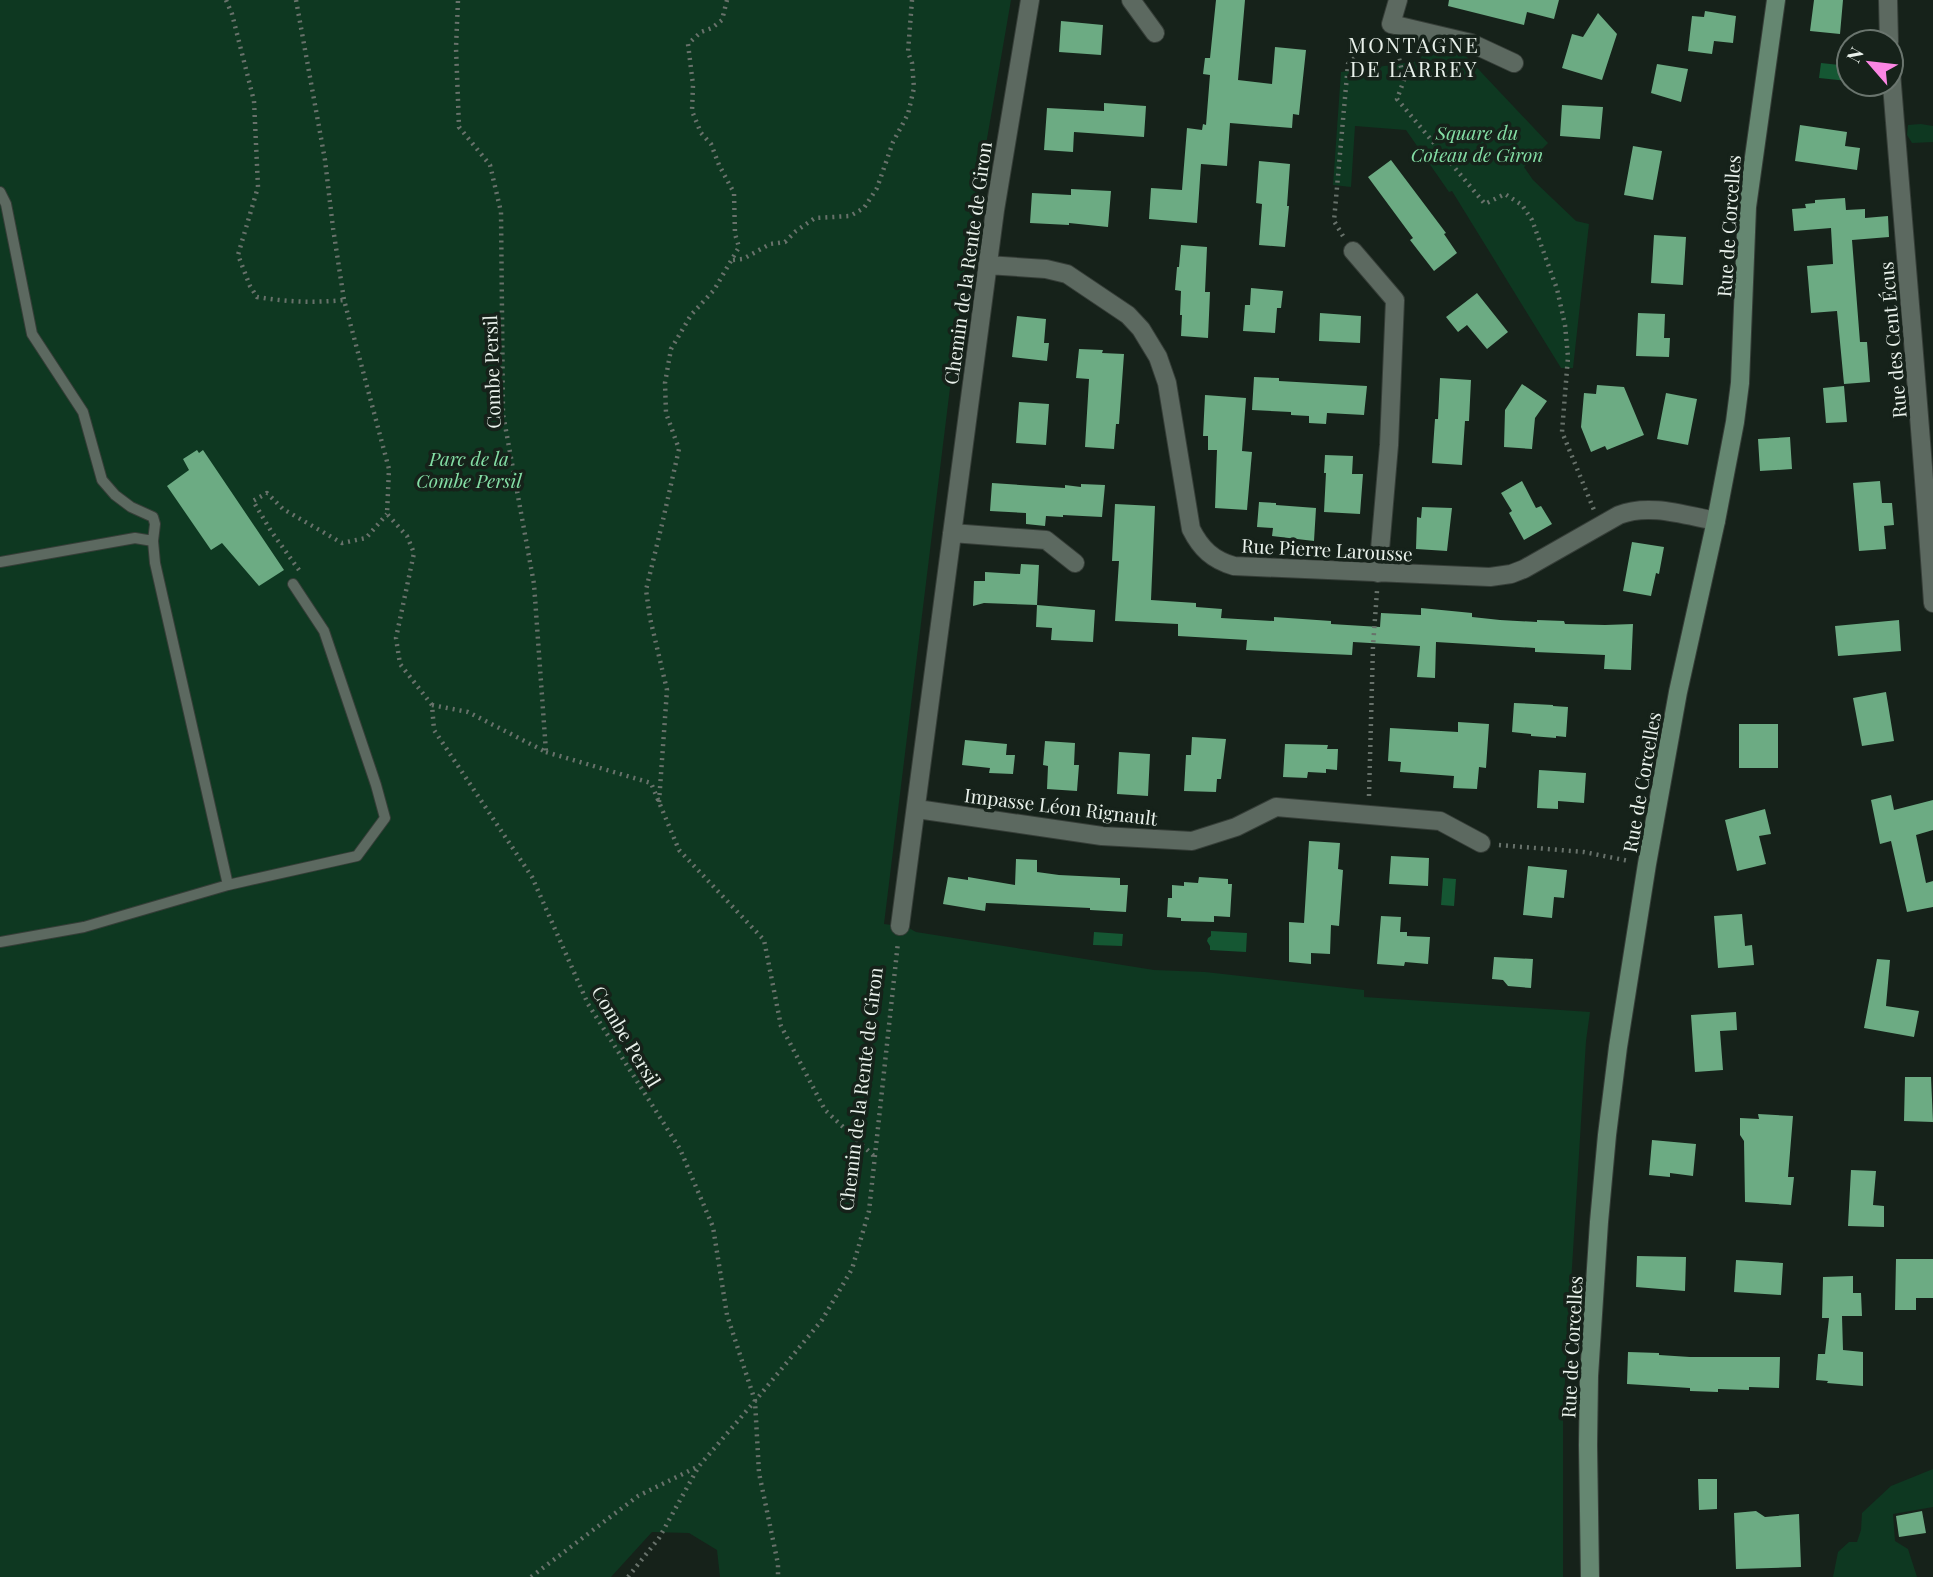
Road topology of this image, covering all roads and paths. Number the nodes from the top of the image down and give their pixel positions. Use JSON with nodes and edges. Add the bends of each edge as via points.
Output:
{"nodes":[{"id":1,"x":226,"y":0,"type":"edge"},
{"id":2,"x":296,"y":0,"type":"edge"},
{"id":3,"x":458,"y":0,"type":"edge"},
{"id":4,"x":727,"y":0,"type":"edge"},
{"id":5,"x":912,"y":0,"type":"edge"},
{"id":6,"x":1030,"y":0,"type":"edge"},
{"id":7,"x":1131,"y":0,"type":"edge"},
{"id":8,"x":1398,"y":0,"type":"edge"},
{"id":9,"x":1776,"y":0,"type":"edge"},
{"id":10,"x":1888,"y":0,"type":"edge"},
{"id":11,"x":1391,"y":24,"type":"junction"},
{"id":12,"x":1889,"y":28,"type":"edge"},
{"id":13,"x":1155,"y":33,"type":"dead end"},
{"id":14,"x":1514,"y":63,"type":"dead end"},
{"id":15,"x":1893,"y":98,"type":"edge"},
{"id":16,"x":0,"y":192,"type":"edge"},
{"id":17,"x":1353,"y":251,"type":"joint"},
{"id":18,"x":732,"y":260,"type":"junction"},
{"id":19,"x":987,"y":265,"type":"junction"},
{"id":20,"x":344,"y":300,"type":"junction"},
{"id":21,"x":387,"y":514,"type":"junction"},
{"id":22,"x":1716,"y":521,"type":"junction"},
{"id":23,"x":1601,"y":526,"type":"junction"},
{"id":24,"x":952,"y":533,"type":"junction"},
{"id":25,"x":153,"y":541,"type":"junction"},
{"id":26,"x":0,"y":562,"type":"edge"},
{"id":27,"x":1075,"y":562,"type":"dead end"},
{"id":28,"x":1378,"y":573,"type":"junction"},
{"id":29,"x":293,"y":584,"type":"joint"},
{"id":30,"x":1933,"y":604,"type":"edge"},
{"id":31,"x":432,"y":705,"type":"junction"},
{"id":32,"x":546,"y":752,"type":"junction"},
{"id":33,"x":659,"y":802,"type":"junction"},
{"id":34,"x":917,"y":809,"type":"junction"},
{"id":35,"x":1368,"y":814,"type":"junction"},
{"id":36,"x":1481,"y":844,"type":"joint"},
{"id":37,"x":1647,"y":864,"type":"junction"},
{"id":38,"x":228,"y":885,"type":"junction"},
{"id":39,"x":900,"y":926,"type":"joint"},
{"id":40,"x":0,"y":942,"type":"edge"},
{"id":41,"x":876,"y":1158,"type":"junction"},
{"id":42,"x":755,"y":1401,"type":"junction"},
{"id":43,"x":699,"y":1466,"type":"junction"},
{"id":44,"x":531,"y":1577,"type":"edge"},
{"id":45,"x":628,"y":1577,"type":"edge"},
{"id":46,"x":778,"y":1577,"type":"edge"},
{"id":47,"x":1590,"y":1577,"type":"edge"}],
"edges":[{"from":1,"to":20,"type":"path","via":[[254,101],[258,187],[238,255],[250,286],[257,297],[276,300]]},
{"from":2,"to":20,"type":"path"},
{"from":3,"to":32,"type":"path","name":"Combe Persil","via":[[459,127],[490,165],[501,212],[503,414],[534,584]]},
{"from":4,"to":18,"type":"path","via":[[722,20],[688,44],[692,111],[734,193],[739,247]]},
{"from":5,"to":18,"type":"path","via":[[908,52],[914,88],[877,188],[863,208],[850,216],[815,218],[785,242]]},
{"from":6,"to":19,"type":"street","name":"Chemin de la Rente de Giron"},
{"from":7,"to":13,"type":"street"},
{"from":8,"to":11,"type":"street"},
{"from":9,"to":22,"type":"main road","name":"Rue de Corcelles","via":[[1747,207],[1740,383]]},
{"from":10,"to":12,"type":"street"},
{"from":11,"to":14,"type":"street","via":[[1471,43]]},
{"from":11,"to":17,"type":"path","via":[[1348,64],[1334,221]]},
{"from":11,"to":23,"type":"path","via":[[1404,80],[1397,99],[1485,204],[1505,194],[1522,205],[1532,220],[1566,325],[1562,432]]},
{"from":15,"to":30,"type":"street","name":"Rue des Cent Écus"},
{"from":16,"to":25,"type":"lane","via":[[32,334],[83,412],[102,480],[131,507],[153,517]]},
{"from":17,"to":28,"type":"street","via":[[1395,300]]},
{"from":18,"to":33,"type":"path","via":[[714,290],[685,323],[671,349],[665,383],[666,412],[679,449],[646,590],[667,690]]},
{"from":19,"to":24,"type":"street","name":"Chemin de la Rente de Giron"},
{"from":19,"to":28,"type":"street","name":"Rue Pierre Larousse","via":[[1068,274],[1128,315],[1148,338],[1167,383],[1189,521],[1212,557],[1234,566]]},
{"from":20,"to":21,"type":"path","via":[[389,469]]},
{"from":21,"to":29,"type":"path","via":[[366,538],[342,544],[283,509],[267,493],[253,501],[301,572]]},
{"from":21,"to":31,"type":"path","name":"Combe Persil","via":[[407,536],[414,553],[396,638],[400,664]]},
{"from":22,"to":23,"type":"street","name":"Rue Pierre Larousse","via":[[1644,509]]},
{"from":22,"to":37,"type":"main road","name":"Rue de Corcelles","via":[[1678,692]]},
{"from":23,"to":28,"type":"street","name":"Rue Pierre Larousse","via":[[1524,569],[1500,576]]},
{"from":24,"to":27,"type":"street","via":[[1046,540]]},
{"from":24,"to":34,"type":"street","name":"Chemin de la Rente de Giron"},
{"from":25,"to":26,"type":"lane","via":[[135,538]]},
{"from":25,"to":38,"type":"lane"},
{"from":28,"to":35,"type":"path"},
{"from":29,"to":38,"type":"lane","via":[[324,631],[385,818],[357,856]]},
{"from":31,"to":32,"type":"path","via":[[468,712]]},
{"from":31,"to":42,"type":"path","name":"Combe Persil","via":[[434,730],[532,877],[588,1004],[680,1149],[713,1227],[727,1315]]},
{"from":32,"to":33,"type":"path","via":[[650,783]]},
{"from":33,"to":41,"type":"path","via":[[679,850],[764,940],[781,1026],[825,1110]]},
{"from":34,"to":35,"type":"street","name":"Impasse Léon Rignault","via":[[1102,836],[1192,841],[1236,827],[1276,807]]},
{"from":34,"to":39,"type":"street","name":"Chemin de la Rente de Giron"},
{"from":35,"to":36,"type":"street","name":"Impasse Léon Rignault","via":[[1440,821]]},
{"from":36,"to":37,"type":"path","via":[[1584,852]]},
{"from":37,"to":47,"type":"main road","name":"Rue de Corcelles","via":[[1618,1047],[1599,1222],[1589,1404]]},
{"from":38,"to":40,"type":"lane","via":[[84,927]]},
{"from":39,"to":41,"type":"path","name":"Chemin de la Rente de Giron"},
{"from":41,"to":42,"type":"path","name":"Chemin de la Rente de Giron","via":[[869,1210],[852,1269],[822,1320]]},
{"from":42,"to":43,"type":"path","name":"Chemin de la Rente de Giron"},
{"from":42,"to":46,"type":"path","name":"Combe Persil","via":[[759,1473]]},
{"from":43,"to":44,"type":"path","via":[[638,1496]]},
{"from":43,"to":45,"type":"path","name":"Chemin de la Rente de Giron","via":[[659,1538]]}]}
